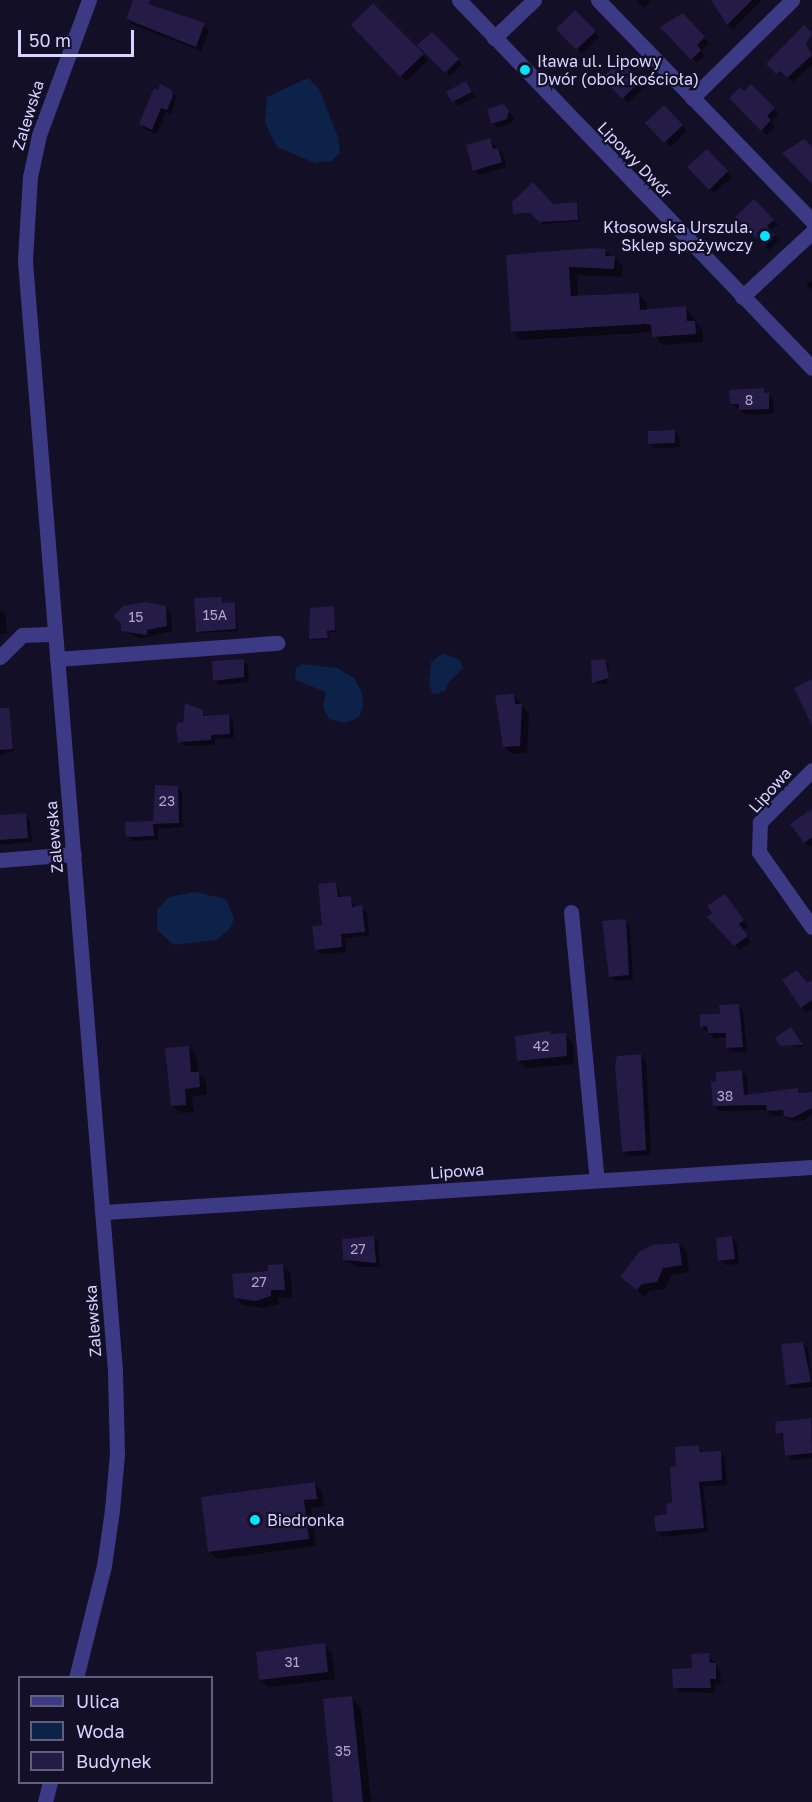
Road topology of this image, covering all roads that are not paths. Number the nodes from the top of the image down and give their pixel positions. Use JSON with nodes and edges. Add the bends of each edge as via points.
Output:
{"nodes":[{"id":1,"x":89,"y":0,"type":"edge"},
{"id":2,"x":459,"y":0,"type":"edge"},
{"id":3,"x":534,"y":0,"type":"edge"},
{"id":4,"x":598,"y":0,"type":"edge"},
{"id":5,"x":792,"y":0,"type":"edge"},
{"id":6,"x":494,"y":38,"type":"junction"},
{"id":7,"x":692,"y":98,"type":"junction"},
{"id":8,"x":812,"y":221,"type":"edge"},
{"id":9,"x":812,"y":232,"type":"edge"},
{"id":10,"x":742,"y":297,"type":"junction"},
{"id":11,"x":812,"y":368,"type":"edge"},
{"id":12,"x":55,"y":634,"type":"junction"},
{"id":13,"x":277,"y":644,"type":"dead end"},
{"id":14,"x":0,"y":657,"type":"edge"},
{"id":15,"x":57,"y":659,"type":"junction"},
{"id":16,"x":812,"y":770,"type":"edge"},
{"id":17,"x":74,"y":854,"type":"junction"},
{"id":18,"x":0,"y":860,"type":"edge"},
{"id":19,"x":571,"y":912,"type":"dead end"},
{"id":20,"x":812,"y":927,"type":"edge"},
{"id":21,"x":812,"y":1167,"type":"edge"},
{"id":22,"x":597,"y":1180,"type":"junction"},
{"id":23,"x":104,"y":1212,"type":"junction"},
{"id":24,"x":76,"y":1676,"type":"edge"},
{"id":25,"x":50,"y":1784,"type":"edge"},
{"id":26,"x":45,"y":1802,"type":"edge"}],
"edges":[{"from":1,"to":12,"type":"street","name":"Zalewska","via":[[39,135],[26,218],[25,260]]},
{"from":2,"to":6,"type":"street","name":"Lipowy Dwór"},
{"from":3,"to":6,"type":"street"},
{"from":4,"to":7,"type":"street"},
{"from":5,"to":7,"type":"street"},
{"from":6,"to":10,"type":"street","name":"Lipowy Dwór"},
{"from":7,"to":8,"type":"street"},
{"from":9,"to":10,"type":"street"},
{"from":10,"to":11,"type":"street","name":"Lipowy Dwór"},
{"from":12,"to":14,"type":"street","via":[[22,635]]},
{"from":12,"to":15,"type":"street","name":"Zalewska"},
{"from":13,"to":15,"type":"street"},
{"from":15,"to":17,"type":"street","name":"Zalewska"},
{"from":16,"to":20,"type":"street","name":"Lipowa","via":[[760,822],[759,852]]},
{"from":17,"to":18,"type":"street"},
{"from":17,"to":23,"type":"street","name":"Zalewska"},
{"from":19,"to":22,"type":"street"},
{"from":21,"to":22,"type":"street","name":"Lipowa"},
{"from":22,"to":23,"type":"street","name":"Lipowa"},
{"from":23,"to":24,"type":"street","name":"Zalewska","via":[[117,1454],[104,1566]]},
{"from":25,"to":26,"type":"street"}]}
